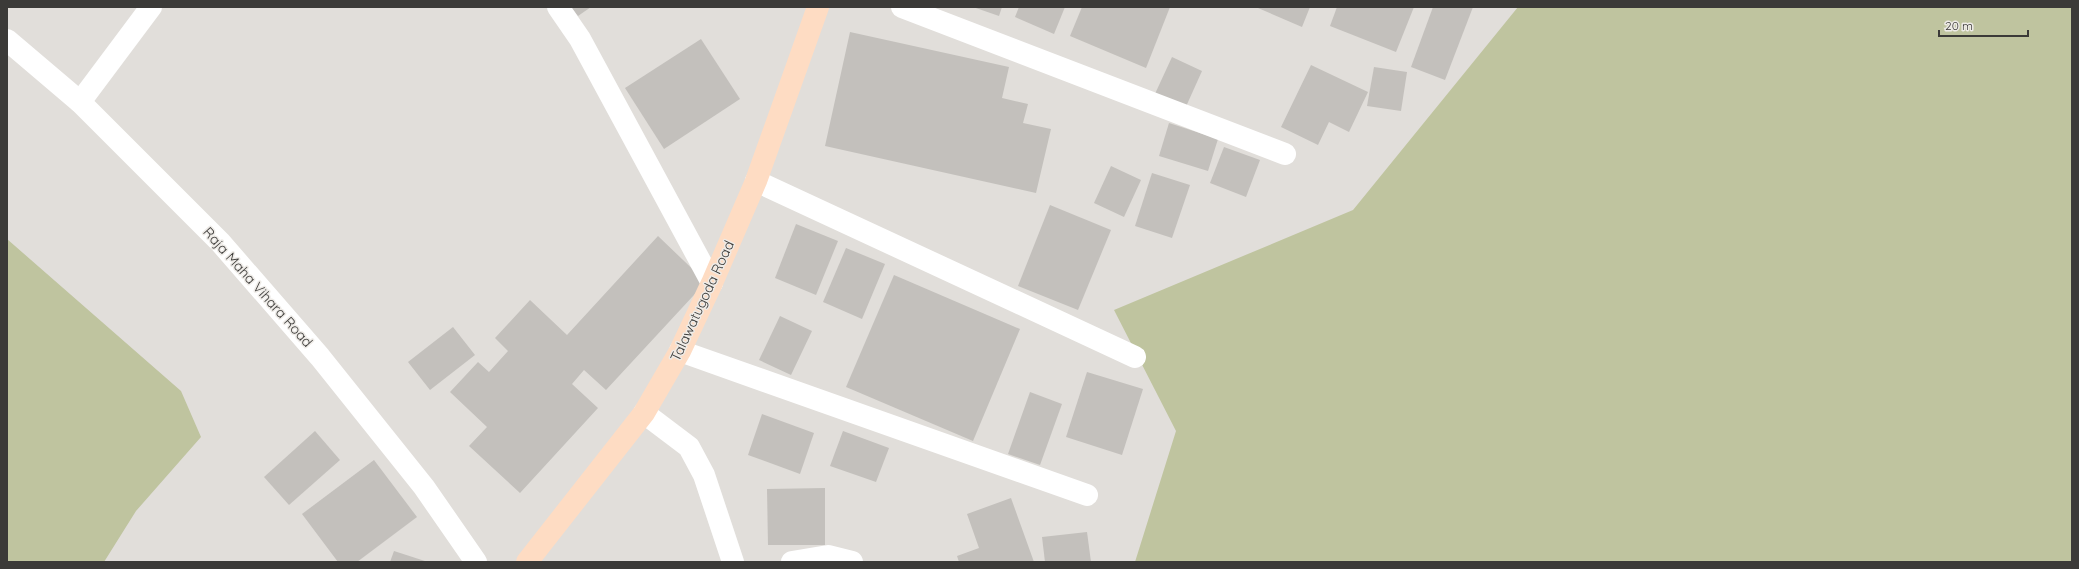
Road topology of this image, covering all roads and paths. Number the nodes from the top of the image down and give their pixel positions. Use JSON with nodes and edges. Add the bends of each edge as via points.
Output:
{"nodes":[{"id":1,"x":151,"y":7,"type":"edge"},
{"id":2,"x":558,"y":7,"type":"edge"},
{"id":3,"x":818,"y":7,"type":"edge"},
{"id":4,"x":902,"y":7,"type":"edge"},
{"id":5,"x":7,"y":40,"type":"edge"},
{"id":6,"x":80,"y":102,"type":"junction"},
{"id":7,"x":1285,"y":154,"type":"dead end"},
{"id":8,"x":756,"y":181,"type":"junction"},
{"id":9,"x":712,"y":283,"type":"junction"},
{"id":10,"x":680,"y":351,"type":"junction"},
{"id":11,"x":1135,"y":357,"type":"dead end"},
{"id":12,"x":644,"y":413,"type":"junction"},
{"id":13,"x":1087,"y":495,"type":"dead end"},
{"id":14,"x":476,"y":562,"type":"edge"},
{"id":15,"x":527,"y":562,"type":"edge"},
{"id":16,"x":733,"y":562,"type":"edge"},
{"id":17,"x":792,"y":562,"type":"edge"},
{"id":18,"x":852,"y":562,"type":"edge"}],
"edges":[{"from":1,"to":6,"type":"street"},
{"from":2,"to":9,"type":"street","via":[[580,39]]},
{"from":3,"to":8,"type":"main road","name":"Talawatugoda Road"},
{"from":4,"to":7,"type":"street"},
{"from":5,"to":6,"type":"street","name":"Raja Maha Vihara Road"},
{"from":6,"to":14,"type":"street","name":"Raja Maha Vihara Road","via":[[220,242],[320,357],[424,486]]},
{"from":8,"to":9,"type":"main road","name":"Talawatugoda Road"},
{"from":8,"to":11,"type":"street"},
{"from":9,"to":10,"type":"main road","name":"Talawatugoda Road"},
{"from":10,"to":12,"type":"main road","name":"Talawatugoda Road"},
{"from":10,"to":13,"type":"street"},
{"from":12,"to":15,"type":"main road","name":"Talawatugoda Road"},
{"from":12,"to":16,"type":"street","via":[[689,447],[704,475]]},
{"from":17,"to":18,"type":"street","via":[[828,556]]}]}
